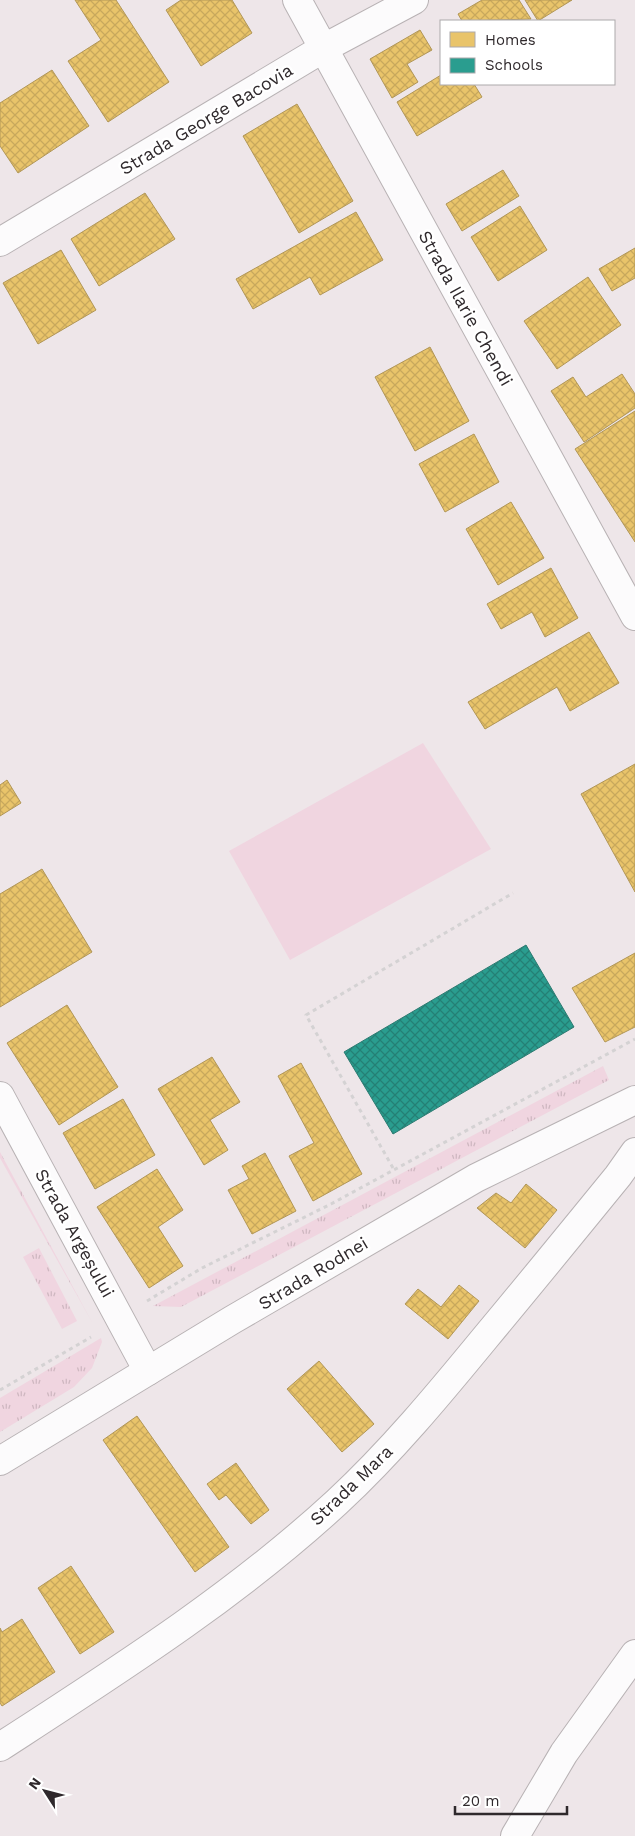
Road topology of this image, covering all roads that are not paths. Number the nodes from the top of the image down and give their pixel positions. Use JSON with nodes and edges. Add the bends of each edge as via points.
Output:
{"nodes":[{"id":1,"x":297,"y":0,"type":"edge"},
{"id":2,"x":414,"y":0,"type":"edge"},
{"id":3,"x":324,"y":48,"type":"junction"},
{"id":4,"x":0,"y":242,"type":"edge"},
{"id":5,"x":635,"y":616,"type":"edge"},
{"id":6,"x":0,"y":1096,"type":"edge"},
{"id":7,"x":635,"y":1100,"type":"edge"},
{"id":8,"x":635,"y":1152,"type":"edge"},
{"id":9,"x":148,"y":1371,"type":"junction"},
{"id":10,"x":0,"y":1462,"type":"edge"},
{"id":11,"x":635,"y":1654,"type":"edge"},
{"id":12,"x":0,"y":1747,"type":"edge"},
{"id":13,"x":515,"y":1836,"type":"edge"}],
"edges":[{"from":1,"to":3,"type":"street","name":"Strada Ilarie Chendi"},
{"from":2,"to":3,"type":"street","name":"Strada George Bacovia"},
{"from":3,"to":4,"type":"street","name":"Strada George Bacovia"},
{"from":3,"to":5,"type":"street","name":"Strada Ilarie Chendi"},
{"from":6,"to":9,"type":"street","name":"Strada Argeșului"},
{"from":7,"to":9,"type":"street","name":"Strada Rodnei","via":[[476,1178]]},
{"from":8,"to":12,"type":"street","name":"Strada Mara","via":[[451,1379],[338,1501],[249,1578],[164,1640]]},
{"from":9,"to":10,"type":"street","name":"Strada Rodnei"},
{"from":11,"to":13,"type":"street","via":[[564,1753]]}]}
